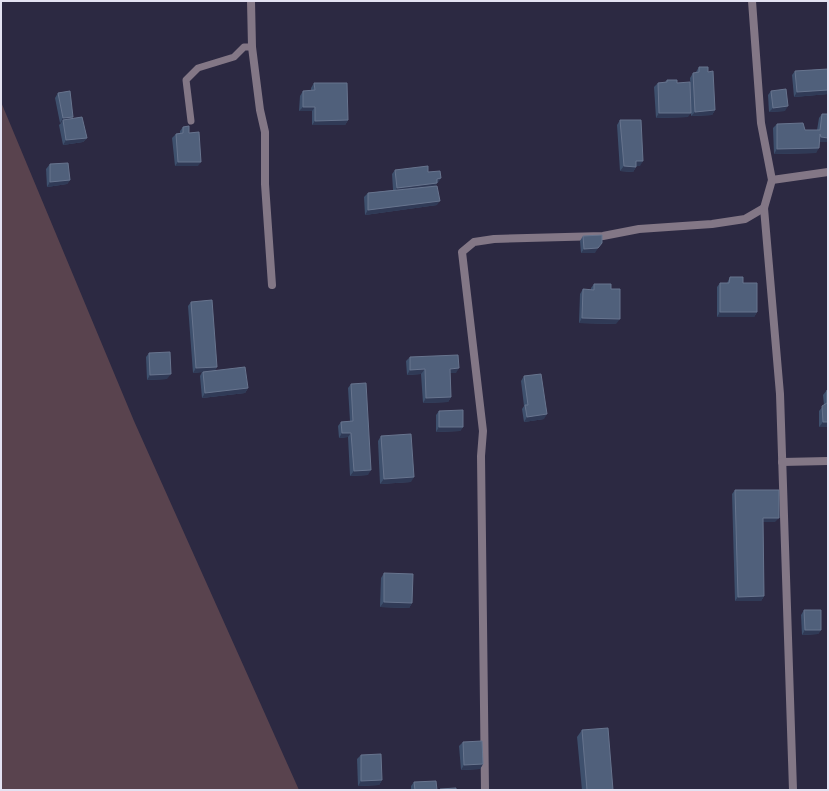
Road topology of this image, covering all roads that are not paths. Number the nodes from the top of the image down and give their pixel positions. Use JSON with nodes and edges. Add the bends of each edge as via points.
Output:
{"nodes":[{"id":1,"x":251,"y":1,"type":"edge"},
{"id":2,"x":752,"y":1,"type":"edge"},
{"id":3,"x":252,"y":47,"type":"junction"},
{"id":4,"x":191,"y":121,"type":"dead end"},
{"id":5,"x":828,"y":172,"type":"edge"},
{"id":6,"x":772,"y":180,"type":"junction"},
{"id":7,"x":764,"y":208,"type":"junction"},
{"id":8,"x":272,"y":285,"type":"dead end"},
{"id":9,"x":828,"y":461,"type":"edge"},
{"id":10,"x":782,"y":462,"type":"junction"},
{"id":11,"x":485,"y":790,"type":"edge"},
{"id":12,"x":793,"y":790,"type":"edge"}],
"edges":[{"from":1,"to":3,"type":"street"},
{"from":2,"to":6,"type":"street","via":[[761,123]]},
{"from":3,"to":4,"type":"lane","via":[[244,47],[234,58],[198,68],[186,80]]},
{"from":3,"to":8,"type":"street","via":[[265,132],[265,184]]},
{"from":5,"to":6,"type":"street"},
{"from":6,"to":7,"type":"street"},
{"from":7,"to":10,"type":"street","via":[[780,394]]},
{"from":7,"to":11,"type":"street","via":[[745,219],[712,224],[639,229],[603,236],[494,239],[474,242],[462,252],[483,431],[481,456]]},
{"from":9,"to":10,"type":"street"},
{"from":10,"to":12,"type":"street"}]}
